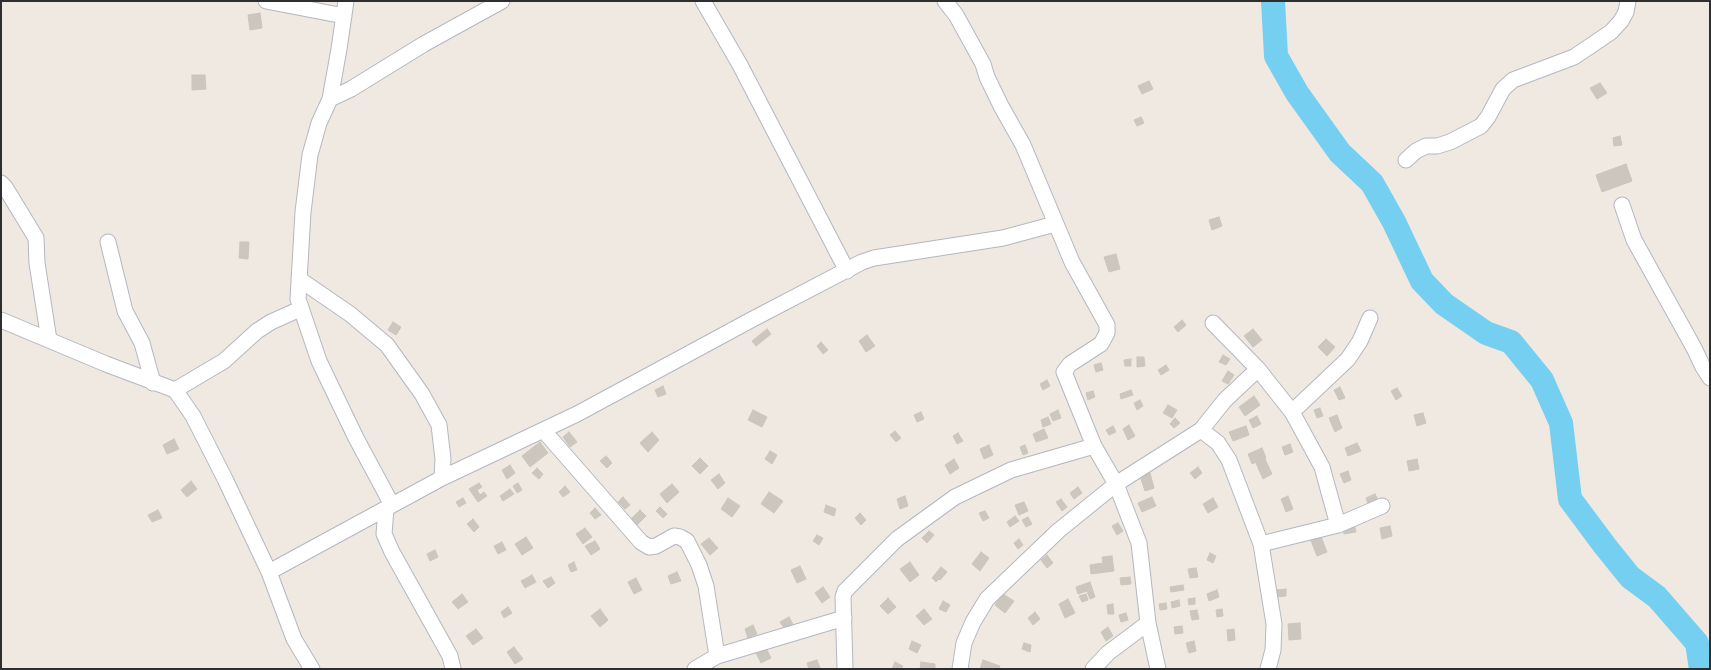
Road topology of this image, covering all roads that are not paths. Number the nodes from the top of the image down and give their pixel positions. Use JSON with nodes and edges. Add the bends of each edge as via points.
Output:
{"nodes":[{"id":1,"x":266,"y":1,"type":"edge"},
{"id":2,"x":346,"y":1,"type":"edge"},
{"id":3,"x":502,"y":1,"type":"edge"},
{"id":4,"x":704,"y":1,"type":"edge"},
{"id":5,"x":945,"y":1,"type":"edge"},
{"id":6,"x":1628,"y":1,"type":"edge"},
{"id":7,"x":344,"y":16,"type":"junction"},
{"id":8,"x":330,"y":99,"type":"junction"},
{"id":9,"x":1406,"y":160,"type":"dead end"},
{"id":10,"x":1,"y":182,"type":"edge"},
{"id":11,"x":1622,"y":205,"type":"dead end"},
{"id":12,"x":1055,"y":224,"type":"junction"},
{"id":13,"x":108,"y":242,"type":"dead end"},
{"id":14,"x":847,"y":271,"type":"junction"},
{"id":15,"x":299,"y":279,"type":"junction"},
{"id":16,"x":300,"y":309,"type":"junction"},
{"id":17,"x":1370,"y":318,"type":"dead end"},
{"id":18,"x":1,"y":320,"type":"edge"},
{"id":19,"x":1213,"y":323,"type":"dead end"},
{"id":20,"x":48,"y":340,"type":"junction"},
{"id":21,"x":1258,"y":369,"type":"junction"},
{"id":22,"x":1710,"y":378,"type":"edge"},
{"id":23,"x":153,"y":383,"type":"junction"},
{"id":24,"x":175,"y":390,"type":"junction"},
{"id":25,"x":1292,"y":412,"type":"junction"},
{"id":26,"x":1200,"y":430,"type":"junction"},
{"id":27,"x":544,"y":431,"type":"junction"},
{"id":28,"x":1094,"y":446,"type":"junction"},
{"id":29,"x":442,"y":478,"type":"junction"},
{"id":30,"x":1116,"y":484,"type":"junction"},
{"id":31,"x":1382,"y":506,"type":"dead end"},
{"id":32,"x":389,"y":507,"type":"junction"},
{"id":33,"x":1338,"y":525,"type":"junction"},
{"id":34,"x":1261,"y":544,"type":"junction"},
{"id":35,"x":269,"y":572,"type":"junction"},
{"id":36,"x":844,"y":618,"type":"junction"},
{"id":37,"x":1148,"y":623,"type":"junction"},
{"id":38,"x":717,"y":656,"type":"junction"},
{"id":39,"x":312,"y":669,"type":"edge"},
{"id":40,"x":453,"y":669,"type":"edge"},
{"id":41,"x":695,"y":669,"type":"edge"},
{"id":42,"x":845,"y":669,"type":"edge"},
{"id":43,"x":960,"y":669,"type":"edge"},
{"id":44,"x":1093,"y":669,"type":"edge"},
{"id":45,"x":1158,"y":669,"type":"edge"},
{"id":46,"x":1268,"y":669,"type":"edge"}],
"edges":[{"from":1,"to":7,"type":"street"},
{"from":2,"to":7,"type":"street"},
{"from":3,"to":8,"type":"street"},
{"from":4,"to":14,"type":"street","via":[[740,64]]},
{"from":5,"to":12,"type":"street","via":[[956,15],[983,64],[1001,106],[1023,145]]},
{"from":6,"to":9,"type":"street","via":[[1626,12],[1611,32],[1574,57],[1513,80],[1503,89],[1481,126],[1450,142],[1426,146]]},
{"from":7,"to":8,"type":"street"},
{"from":8,"to":15,"type":"street","via":[[319,123],[310,155]]},
{"from":10,"to":20,"type":"street","via":[[36,238]]},
{"from":11,"to":22,"type":"street","via":[[1634,240]]},
{"from":12,"to":14,"type":"street","via":[[1003,238],[874,258]]},
{"from":12,"to":28,"type":"street","via":[[1072,262],[1107,325],[1107,334],[1101,344],[1070,364],[1064,372]]},
{"from":13,"to":23,"type":"street","via":[[125,311],[142,343]]},
{"from":14,"to":27,"type":"street"},
{"from":15,"to":16,"type":"street"},
{"from":15,"to":29,"type":"street","via":[[350,314],[387,345],[422,394],[439,425],[443,459]]},
{"from":16,"to":24,"type":"street","via":[[257,331],[224,361]]},
{"from":16,"to":32,"type":"street","via":[[319,361]]},
{"from":17,"to":25,"type":"street","via":[[1360,341],[1348,359]]},
{"from":18,"to":20,"type":"street"},
{"from":19,"to":21,"type":"street"},
{"from":20,"to":23,"type":"street"},
{"from":21,"to":25,"type":"street"},
{"from":21,"to":26,"type":"street","via":[[1225,400]]},
{"from":23,"to":24,"type":"street"},
{"from":24,"to":35,"type":"street","via":[[193,416]]},
{"from":25,"to":33,"type":"street","via":[[1322,467]]},
{"from":26,"to":30,"type":"street"},
{"from":26,"to":34,"type":"street","via":[[1218,443],[1229,460]]},
{"from":27,"to":29,"type":"street"},
{"from":27,"to":38,"type":"street","via":[[641,542],[649,547],[656,546],[674,536],[686,541],[699,565],[706,586]]},
{"from":28,"to":30,"type":"street"},
{"from":28,"to":36,"type":"street","via":[[1011,470],[955,497],[898,539],[850,585],[843,597]]},
{"from":29,"to":32,"type":"street"},
{"from":30,"to":37,"type":"street","via":[[1139,544]]},
{"from":30,"to":43,"type":"street","via":[[1058,531],[987,599],[964,643]]},
{"from":31,"to":33,"type":"street"},
{"from":32,"to":35,"type":"street"},
{"from":32,"to":40,"type":"street","via":[[384,534],[450,656]]},
{"from":33,"to":34,"type":"street"},
{"from":34,"to":46,"type":"street","via":[[1274,624],[1273,650]]},
{"from":35,"to":39,"type":"street","via":[[294,639]]},
{"from":36,"to":38,"type":"street"},
{"from":36,"to":42,"type":"street"},
{"from":37,"to":44,"type":"street","via":[[1108,653]]},
{"from":37,"to":45,"type":"street"},
{"from":38,"to":41,"type":"street"}]}
